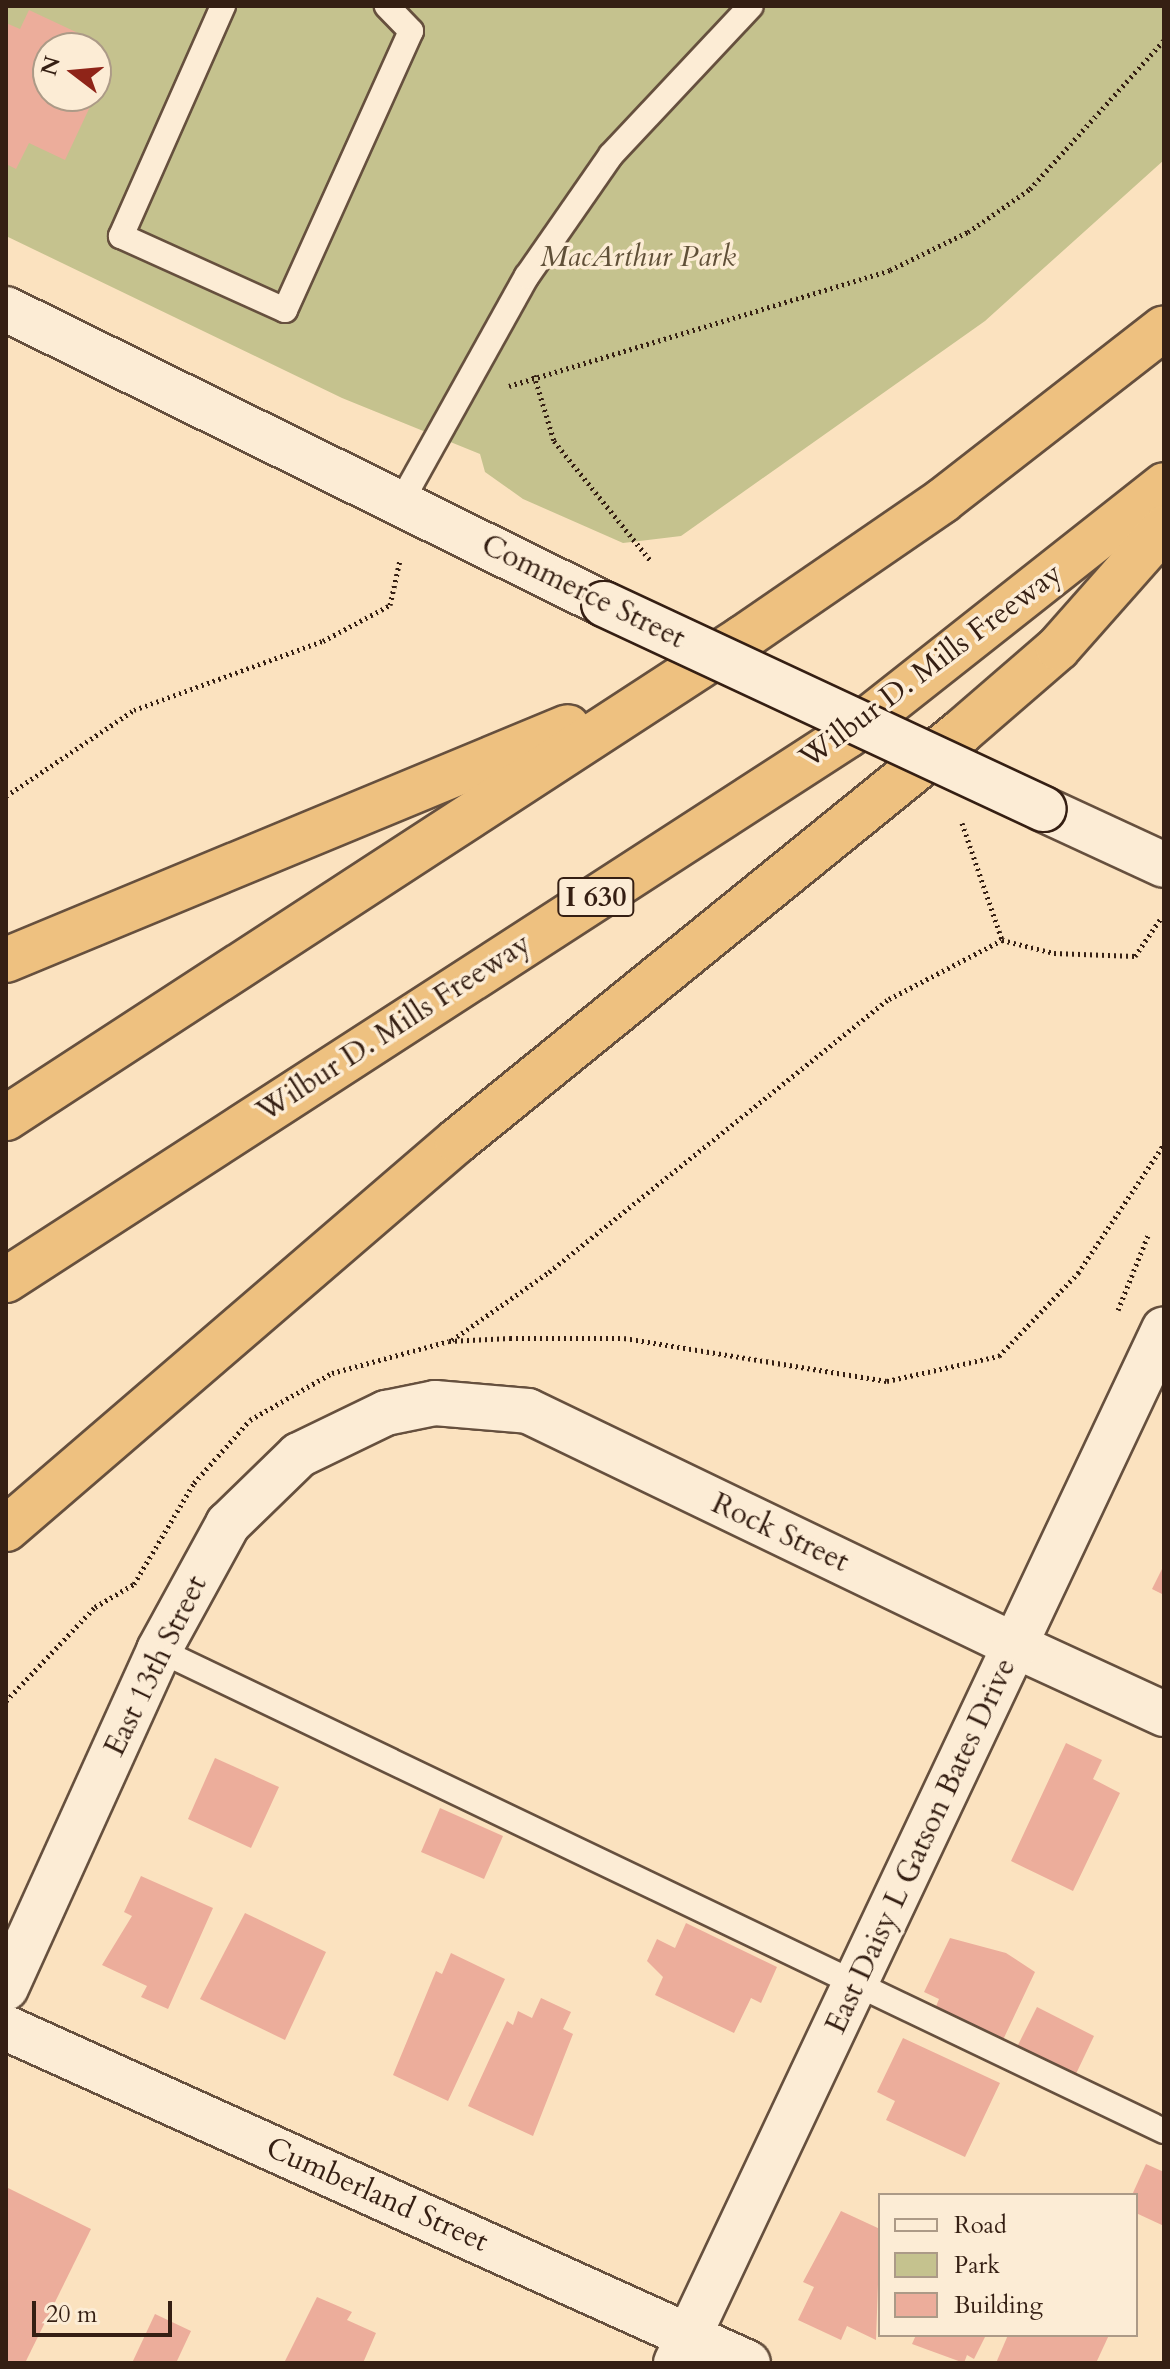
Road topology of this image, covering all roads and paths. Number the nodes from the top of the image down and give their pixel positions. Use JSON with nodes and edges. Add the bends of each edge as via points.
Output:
{"nodes":[{"id":1,"x":223,"y":6,"type":"edge"},
{"id":2,"x":387,"y":6,"type":"edge"},
{"id":3,"x":751,"y":6,"type":"edge"},
{"id":4,"x":1164,"y":40,"type":"edge"},
{"id":5,"x":6,"y":309,"type":"edge"},
{"id":6,"x":1164,"y":328,"type":"edge"},
{"id":7,"x":534,"y":375,"type":"junction"},
{"id":8,"x":509,"y":386,"type":"dead end"},
{"id":9,"x":1164,"y":485,"type":"edge"},
{"id":10,"x":401,"y":502,"type":"junction"},
{"id":11,"x":1164,"y":528,"type":"edge"},
{"id":12,"x":400,"y":560,"type":"dead end"},
{"id":13,"x":651,"y":561,"type":"dead end"},
{"id":14,"x":666,"y":686,"type":"junction"},
{"id":15,"x":6,"y":796,"type":"edge"},
{"id":16,"x":961,"y":822,"type":"dead end"},
{"id":17,"x":1164,"y":865,"type":"edge"},
{"id":18,"x":1161,"y":918,"type":"dead end"},
{"id":19,"x":1002,"y":940,"type":"junction"},
{"id":20,"x":6,"y":960,"type":"edge"},
{"id":21,"x":6,"y":1118,"type":"edge"},
{"id":22,"x":1164,"y":1144,"type":"edge"},
{"id":23,"x":6,"y":1280,"type":"edge"},
{"id":24,"x":1164,"y":1329,"type":"edge"},
{"id":25,"x":386,"y":1413,"type":"joint"},
{"id":26,"x":6,"y":1529,"type":"edge"},
{"id":27,"x":1016,"y":1646,"type":"junction"},
{"id":28,"x":159,"y":1650,"type":"junction"},
{"id":29,"x":1164,"y":1714,"type":"edge"},
{"id":30,"x":856,"y":1983,"type":"junction"},
{"id":31,"x":6,"y":1988,"type":"edge"},
{"id":32,"x":6,"y":2028,"type":"edge"},
{"id":33,"x":1164,"y":2131,"type":"edge"},
{"id":34,"x":683,"y":2349,"type":"edge"},
{"id":35,"x":748,"y":2363,"type":"edge"}],
"edges":[{"from":1,"to":2,"type":"lane","via":[[121,236],[285,310],[411,31]]},
{"from":3,"to":10,"type":"lane","via":[[603,167],[527,276]]},
{"from":4,"to":7,"type":"path","via":[[1030,189],[968,232],[890,270]]},
{"from":5,"to":10,"type":"street","name":"Commerce Street"},
{"from":6,"to":14,"type":"highway","via":[[942,501]]},
{"from":7,"to":8,"type":"path"},
{"from":7,"to":13,"type":"path","via":[[554,441]]},
{"from":9,"to":23,"type":"highway","name":"Wilbur D. Mills Freeway","number":"I 630","via":[[848,735]]},
{"from":10,"to":17,"type":"street","name":"Commerce Street","bridge":true,"via":[[604,604]]},
{"from":11,"to":26,"type":"highway","via":[[1058,648],[961,732],[457,1141]]},
{"from":12,"to":15,"type":"path","via":[[390,605],[323,641],[134,710]]},
{"from":14,"to":20,"type":"highway"},
{"from":14,"to":21,"type":"highway"},
{"from":16,"to":19,"type":"path"},
{"from":18,"to":19,"type":"path","via":[[1135,956],[1054,953]]},
{"from":19,"to":22,"type":"path","via":[[889,999],[549,1272],[449,1341],[624,1338],[887,1381],[999,1356],[1078,1273]]},
{"from":24,"to":27,"type":"street","name":"East Daisy L Gatson Bates Drive"},
{"from":25,"to":27,"type":"street","name":"Rock Street","via":[[435,1403],[528,1411]]},
{"from":25,"to":28,"type":"street","name":"East 13th Street","via":[[341,1431],[260,1487],[228,1524]]},
{"from":27,"to":29,"type":"street","name":"Rock Street"},
{"from":27,"to":30,"type":"street","name":"East Daisy L Gatson Bates Drive"},
{"from":28,"to":30,"type":"lane"},
{"from":28,"to":31,"type":"street","name":"East 13th Street"},
{"from":30,"to":33,"type":"lane"},
{"from":30,"to":34,"type":"street","name":"East Daisy L Gatson Bates Drive"},
{"from":32,"to":34,"type":"street","name":"Cumberland Street"},
{"from":34,"to":35,"type":"street","name":"Cumberland Street"}]}
